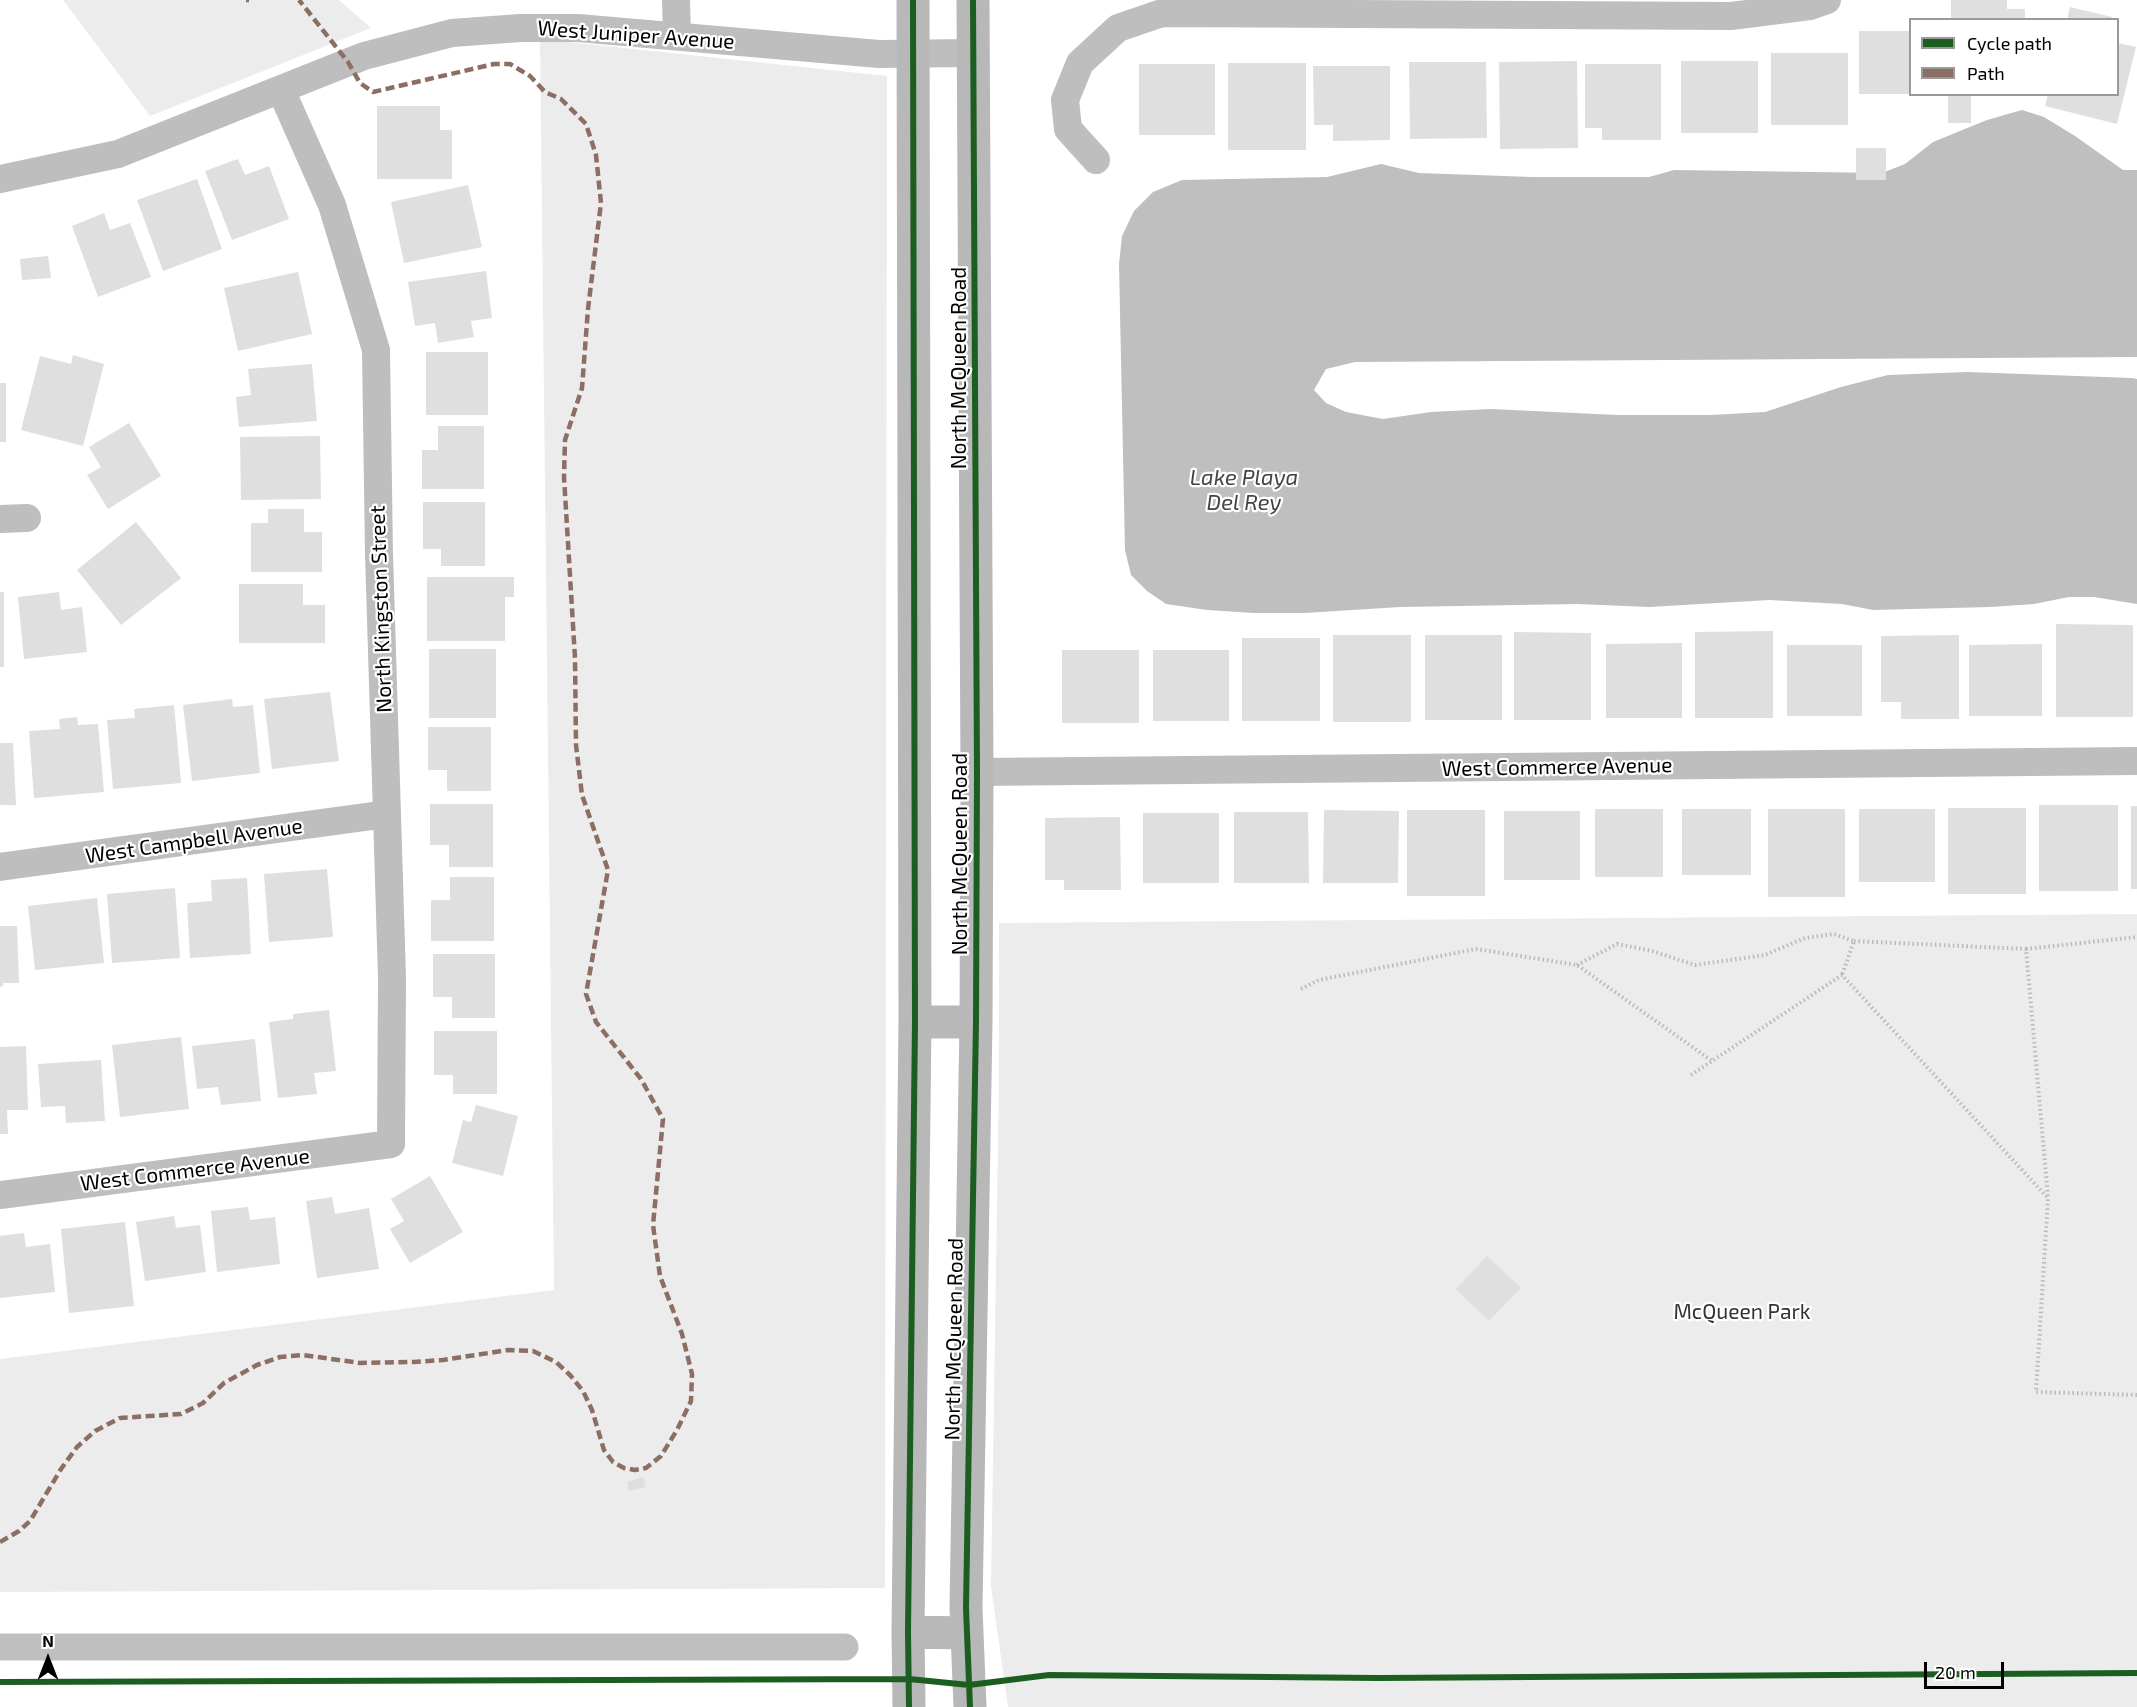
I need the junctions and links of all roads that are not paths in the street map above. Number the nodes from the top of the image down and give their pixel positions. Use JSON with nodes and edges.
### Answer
{"nodes":[{"id":1,"x":676,"y":0,"type":"edge"},
{"id":2,"x":913,"y":0,"type":"edge"},
{"id":3,"x":973,"y":0,"type":"edge"},
{"id":4,"x":1827,"y":0,"type":"edge"},
{"id":5,"x":676,"y":35,"type":"junction"},
{"id":6,"x":913,"y":52,"type":"junction"},
{"id":7,"x":973,"y":53,"type":"junction"},
{"id":8,"x":281,"y":90,"type":"junction"},
{"id":9,"x":1096,"y":160,"type":"dead end"},
{"id":10,"x":0,"y":179,"type":"edge"},
{"id":11,"x":2137,"y":761,"type":"edge"},
{"id":12,"x":977,"y":772,"type":"junction"},
{"id":13,"x":387,"y":814,"type":"junction"},
{"id":14,"x":0,"y":867,"type":"edge"},
{"id":15,"x":915,"y":1022,"type":"junction"},
{"id":16,"x":976,"y":1022,"type":"junction"},
{"id":17,"x":391,"y":1144,"type":"joint"},
{"id":18,"x":0,"y":1195,"type":"edge"},
{"id":19,"x":908,"y":1632,"type":"junction"},
{"id":20,"x":967,"y":1633,"type":"junction"},
{"id":21,"x":969,"y":1696,"type":"edge"},
{"id":22,"x":909,"y":1707,"type":"edge"}],
"edges":[{"from":1,"to":5,"type":"street"},
{"from":2,"to":6,"type":"main road","name":"North McQueen Road"},
{"from":3,"to":7,"type":"main road","name":"North McQueen Road"},
{"from":4,"to":9,"type":"street"},
{"from":5,"to":6,"type":"street","name":"West Juniper Avenue"},
{"from":5,"to":8,"type":"street","name":"West Juniper Avenue"},
{"from":6,"to":7,"type":"street","name":"West Juniper Avenue"},
{"from":6,"to":15,"type":"main road","name":"North McQueen Road"},
{"from":7,"to":12,"type":"main road","name":"North McQueen Road"},
{"from":8,"to":10,"type":"street","name":"West Juniper Avenue"},
{"from":8,"to":13,"type":"street","name":"North Kingston Street"},
{"from":11,"to":12,"type":"street","name":"West Commerce Avenue"},
{"from":12,"to":16,"type":"main road","name":"North McQueen Road"},
{"from":13,"to":14,"type":"street","name":"West Campbell Avenue"},
{"from":13,"to":17,"type":"street","name":"North Kingston Street"},
{"from":15,"to":16,"type":"main road"},
{"from":15,"to":19,"type":"main road","name":"North McQueen Road"},
{"from":16,"to":20,"type":"main road","name":"North McQueen Road"},
{"from":17,"to":18,"type":"street","name":"West Commerce Avenue"},
{"from":19,"to":20,"type":"main road"},
{"from":19,"to":22,"type":"main road","name":"North McQueen Road"},
{"from":20,"to":21,"type":"main road","name":"North McQueen Road"}]}
